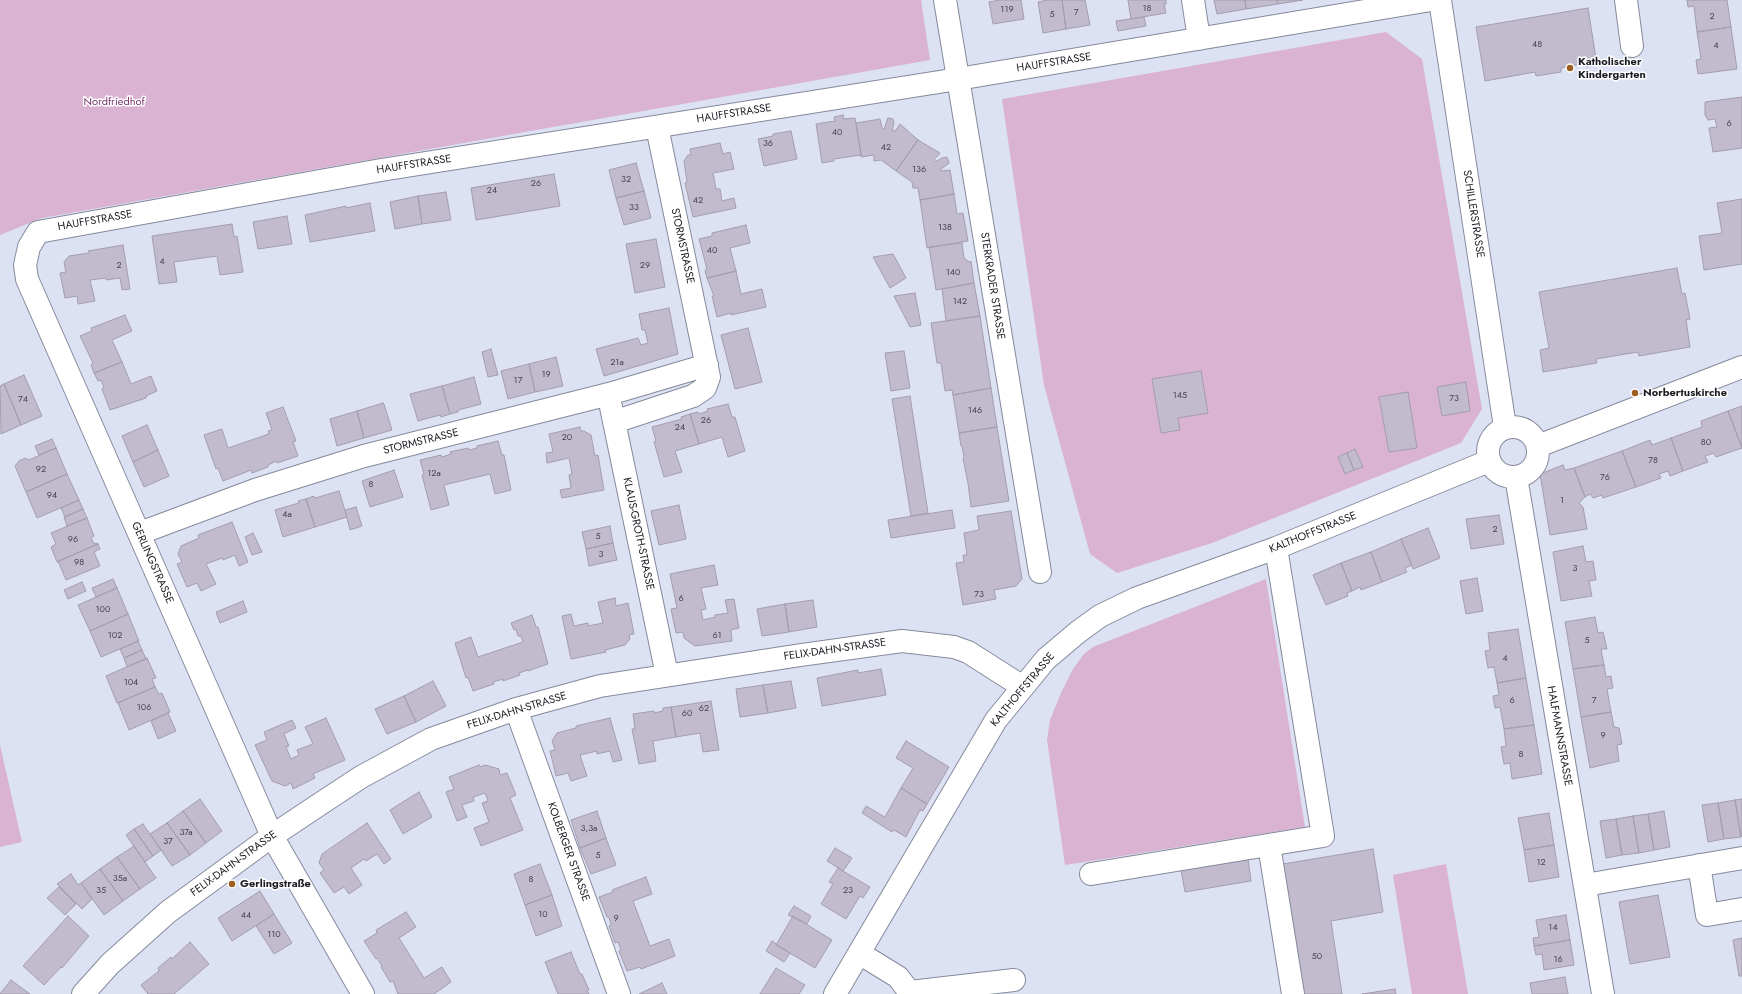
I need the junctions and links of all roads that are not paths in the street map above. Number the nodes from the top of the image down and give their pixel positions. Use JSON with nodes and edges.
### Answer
{"nodes":[{"id":1,"x":945,"y":0,"type":"edge"},
{"id":2,"x":1193,"y":0,"type":"edge"},
{"id":3,"x":1431,"y":0,"type":"edge"},
{"id":4,"x":1440,"y":0,"type":"edge"},
{"id":5,"x":1626,"y":0,"type":"edge"},
{"id":6,"x":1199,"y":39,"type":"junction"},
{"id":7,"x":1632,"y":46,"type":"dead end"},
{"id":8,"x":958,"y":79,"type":"junction"},
{"id":9,"x":657,"y":127,"type":"junction"},
{"id":10,"x":38,"y":232,"type":"joint"},
{"id":11,"x":707,"y":365,"type":"junction"},
{"id":12,"x":1742,"y":367,"type":"edge"},
{"id":13,"x":609,"y":394,"type":"junction"},
{"id":14,"x":614,"y":422,"type":"junction"},
{"id":15,"x":1505,"y":427,"type":"junction"},
{"id":16,"x":1538,"y":446,"type":"junction"},
{"id":17,"x":1489,"y":461,"type":"junction"},
{"id":18,"x":1516,"y":477,"type":"junction"},
{"id":19,"x":140,"y":533,"type":"junction"},
{"id":20,"x":1276,"y":548,"type":"junction"},
{"id":21,"x":1040,"y":572,"type":"dead end"},
{"id":22,"x":667,"y":675,"type":"junction"},
{"id":23,"x":1023,"y":687,"type":"junction"},
{"id":24,"x":516,"y":710,"type":"junction"},
{"id":25,"x":272,"y":836,"type":"junction"},
{"id":26,"x":1269,"y":845,"type":"junction"},
{"id":27,"x":1742,"y":858,"type":"edge"},
{"id":28,"x":1699,"y":865,"type":"junction"},
{"id":29,"x":1091,"y":874,"type":"dead end"},
{"id":30,"x":1585,"y":885,"type":"junction"},
{"id":31,"x":1742,"y":909,"type":"edge"},
{"id":32,"x":859,"y":953,"type":"junction"},
{"id":33,"x":1014,"y":980,"type":"dead end"},
{"id":34,"x":910,"y":993,"type":"edge"},
{"id":35,"x":84,"y":994,"type":"edge"},
{"id":36,"x":363,"y":994,"type":"edge"},
{"id":37,"x":619,"y":994,"type":"edge"},
{"id":38,"x":835,"y":994,"type":"edge"},
{"id":39,"x":1293,"y":994,"type":"edge"},
{"id":40,"x":1603,"y":994,"type":"edge"}],
"edges":[{"from":1,"to":8,"type":"street","name":"STERKRADER STRASSE"},
{"from":2,"to":6,"type":"street"},
{"from":3,"to":6,"type":"street","name":"HAUFFSTRASSE"},
{"from":4,"to":15,"type":"street","name":"SCHILLERSTRASSE"},
{"from":5,"to":7,"type":"street"},
{"from":6,"to":8,"type":"street","name":"HAUFFSTRASSE"},
{"from":8,"to":9,"type":"street","name":"HAUFFSTRASSE"},
{"from":8,"to":21,"type":"street","name":"STERKRADER STRASSE"},
{"from":9,"to":10,"type":"street","name":"HAUFFSTRASSE"},
{"from":9,"to":11,"type":"street","name":"STORMSTRASSE"},
{"from":10,"to":19,"type":"street","name":"GERLINGSTRASSE"},
{"from":11,"to":13,"type":"street","name":"STORMSTRASSE"},
{"from":11,"to":14,"type":"street","name":"STORMSTRASSE"},
{"from":12,"to":16,"type":"street"},
{"from":13,"to":14,"type":"street","name":"KLAUS-GROTH-STRASSE"},
{"from":13,"to":19,"type":"street","name":"STORMSTRASSE"},
{"from":14,"to":22,"type":"street","name":"KLAUS-GROTH-STRASSE"},
{"from":15,"to":16,"type":"street"},
{"from":15,"to":17,"type":"street"},
{"from":16,"to":18,"type":"street"},
{"from":17,"to":18,"type":"street"},
{"from":17,"to":20,"type":"street","name":"KALTHOFFSTRASSE"},
{"from":18,"to":30,"type":"street","name":"HALFMANNSTRASSE"},
{"from":19,"to":25,"type":"street","name":"GERLINGSTRASSE"},
{"from":20,"to":23,"type":"street","name":"KALTHOFFSTRASSE"},
{"from":20,"to":26,"type":"street"},
{"from":22,"to":23,"type":"street","name":"FELIX-DAHN-STRASSE"},
{"from":22,"to":24,"type":"street","name":"FELIX-DAHN-STRASSE"},
{"from":23,"to":32,"type":"street","name":"KALTHOFFSTRASSE"},
{"from":24,"to":25,"type":"street","name":"FELIX-DAHN-STRASSE"},
{"from":24,"to":37,"type":"street","name":"KOLBERGER STRASSE"},
{"from":25,"to":35,"type":"street","name":"FELIX-DAHN-STRASSE"},
{"from":25,"to":36,"type":"street","name":"GERLINGSTRASSE"},
{"from":26,"to":29,"type":"street"},
{"from":26,"to":39,"type":"street"},
{"from":27,"to":28,"type":"street"},
{"from":28,"to":30,"type":"street"},
{"from":28,"to":31,"type":"street"},
{"from":30,"to":40,"type":"street","name":"HALFMANNSTRASSE"},
{"from":32,"to":34,"type":"street"},
{"from":32,"to":38,"type":"street","name":"KALTHOFFSTRASSE"},
{"from":33,"to":34,"type":"street"}]}
